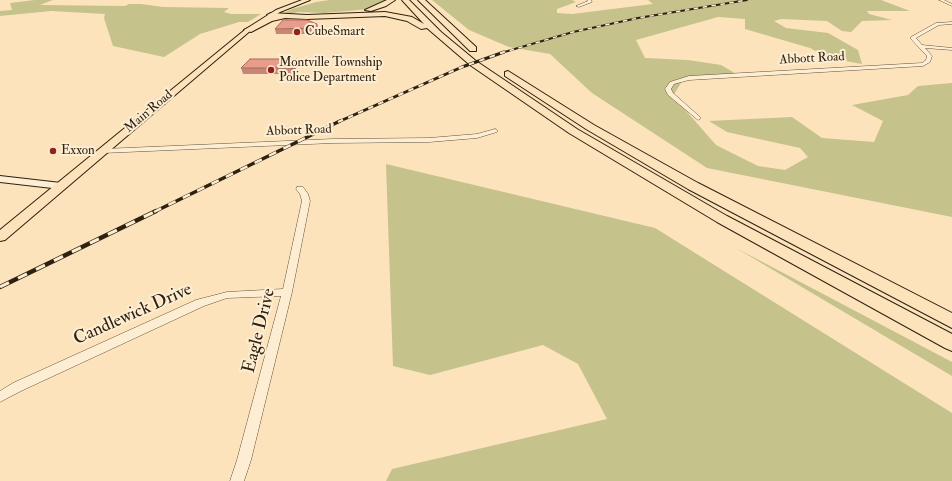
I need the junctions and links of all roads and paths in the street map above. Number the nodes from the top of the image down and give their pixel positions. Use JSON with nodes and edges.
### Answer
{"nodes":[{"id":1,"x":306,"y":0,"type":"edge"},
{"id":2,"x":392,"y":0,"type":"edge"},
{"id":3,"x":405,"y":0,"type":"edge"},
{"id":4,"x":421,"y":0,"type":"edge"},
{"id":5,"x":589,"y":0,"type":"edge"},
{"id":6,"x":941,"y":0,"type":"edge"},
{"id":7,"x":293,"y":4,"type":"junction"},
{"id":8,"x":952,"y":5,"type":"edge"},
{"id":9,"x":578,"y":6,"type":"dead end"},
{"id":10,"x":272,"y":14,"type":"junction"},
{"id":11,"x":309,"y":15,"type":"junction"},
{"id":12,"x":294,"y":16,"type":"junction"},
{"id":13,"x":952,"y":23,"type":"edge"},
{"id":14,"x":248,"y":30,"type":"junction"},
{"id":15,"x":920,"y":46,"type":"junction"},
{"id":16,"x":952,"y":49,"type":"edge"},
{"id":17,"x":460,"y":52,"type":"junction"},
{"id":18,"x":479,"y":54,"type":"dead end"},
{"id":19,"x":499,"y":68,"type":"dead end"},
{"id":20,"x":698,"y":118,"type":"dead end"},
{"id":21,"x":495,"y":132,"type":"dead end"},
{"id":22,"x":103,"y":151,"type":"junction"},
{"id":23,"x":0,"y":179,"type":"edge"},
{"id":24,"x":61,"y":186,"type":"junction"},
{"id":25,"x":300,"y":189,"type":"dead end"},
{"id":26,"x":0,"y":237,"type":"edge"},
{"id":27,"x":287,"y":292,"type":"junction"},
{"id":28,"x":952,"y":321,"type":"edge"},
{"id":29,"x":952,"y":343,"type":"edge"},
{"id":30,"x":0,"y":397,"type":"edge"},
{"id":31,"x":236,"y":481,"type":"edge"}],
"edges":[{"from":1,"to":7,"type":"main road","name":"Main Road"},
{"from":2,"to":11,"type":"highway"},
{"from":3,"to":17,"type":"highway"},
{"from":4,"to":18,"type":"highway"},
{"from":5,"to":9,"type":"street"},
{"from":6,"to":8,"type":"street"},
{"from":7,"to":10,"type":"main road","name":"Main Road"},
{"from":7,"to":11,"type":"highway"},
{"from":10,"to":11,"type":"highway"},
{"from":10,"to":12,"type":"highway"},
{"from":10,"to":14,"type":"main road","name":"Main Road"},
{"from":12,"to":14,"type":"highway"},
{"from":12,"to":17,"type":"highway"},
{"from":13,"to":15,"type":"street"},
{"from":14,"to":22,"type":"main road","name":"Main Road"},
{"from":15,"to":16,"type":"street"},
{"from":15,"to":20,"type":"street","name":"Abbott Road"},
{"from":17,"to":29,"type":"highway"},
{"from":19,"to":28,"type":"highway"},
{"from":21,"to":22,"type":"street","name":"Abbott Road"},
{"from":22,"to":24,"type":"main road","name":"Main Road"},
{"from":23,"to":24,"type":"main road"},
{"from":24,"to":26,"type":"main road","name":"Main Road"},
{"from":25,"to":27,"type":"street","name":"Eagle Drive"},
{"from":27,"to":30,"type":"street","name":"Candlewick Drive"},
{"from":27,"to":31,"type":"street","name":"Eagle Drive"}]}
